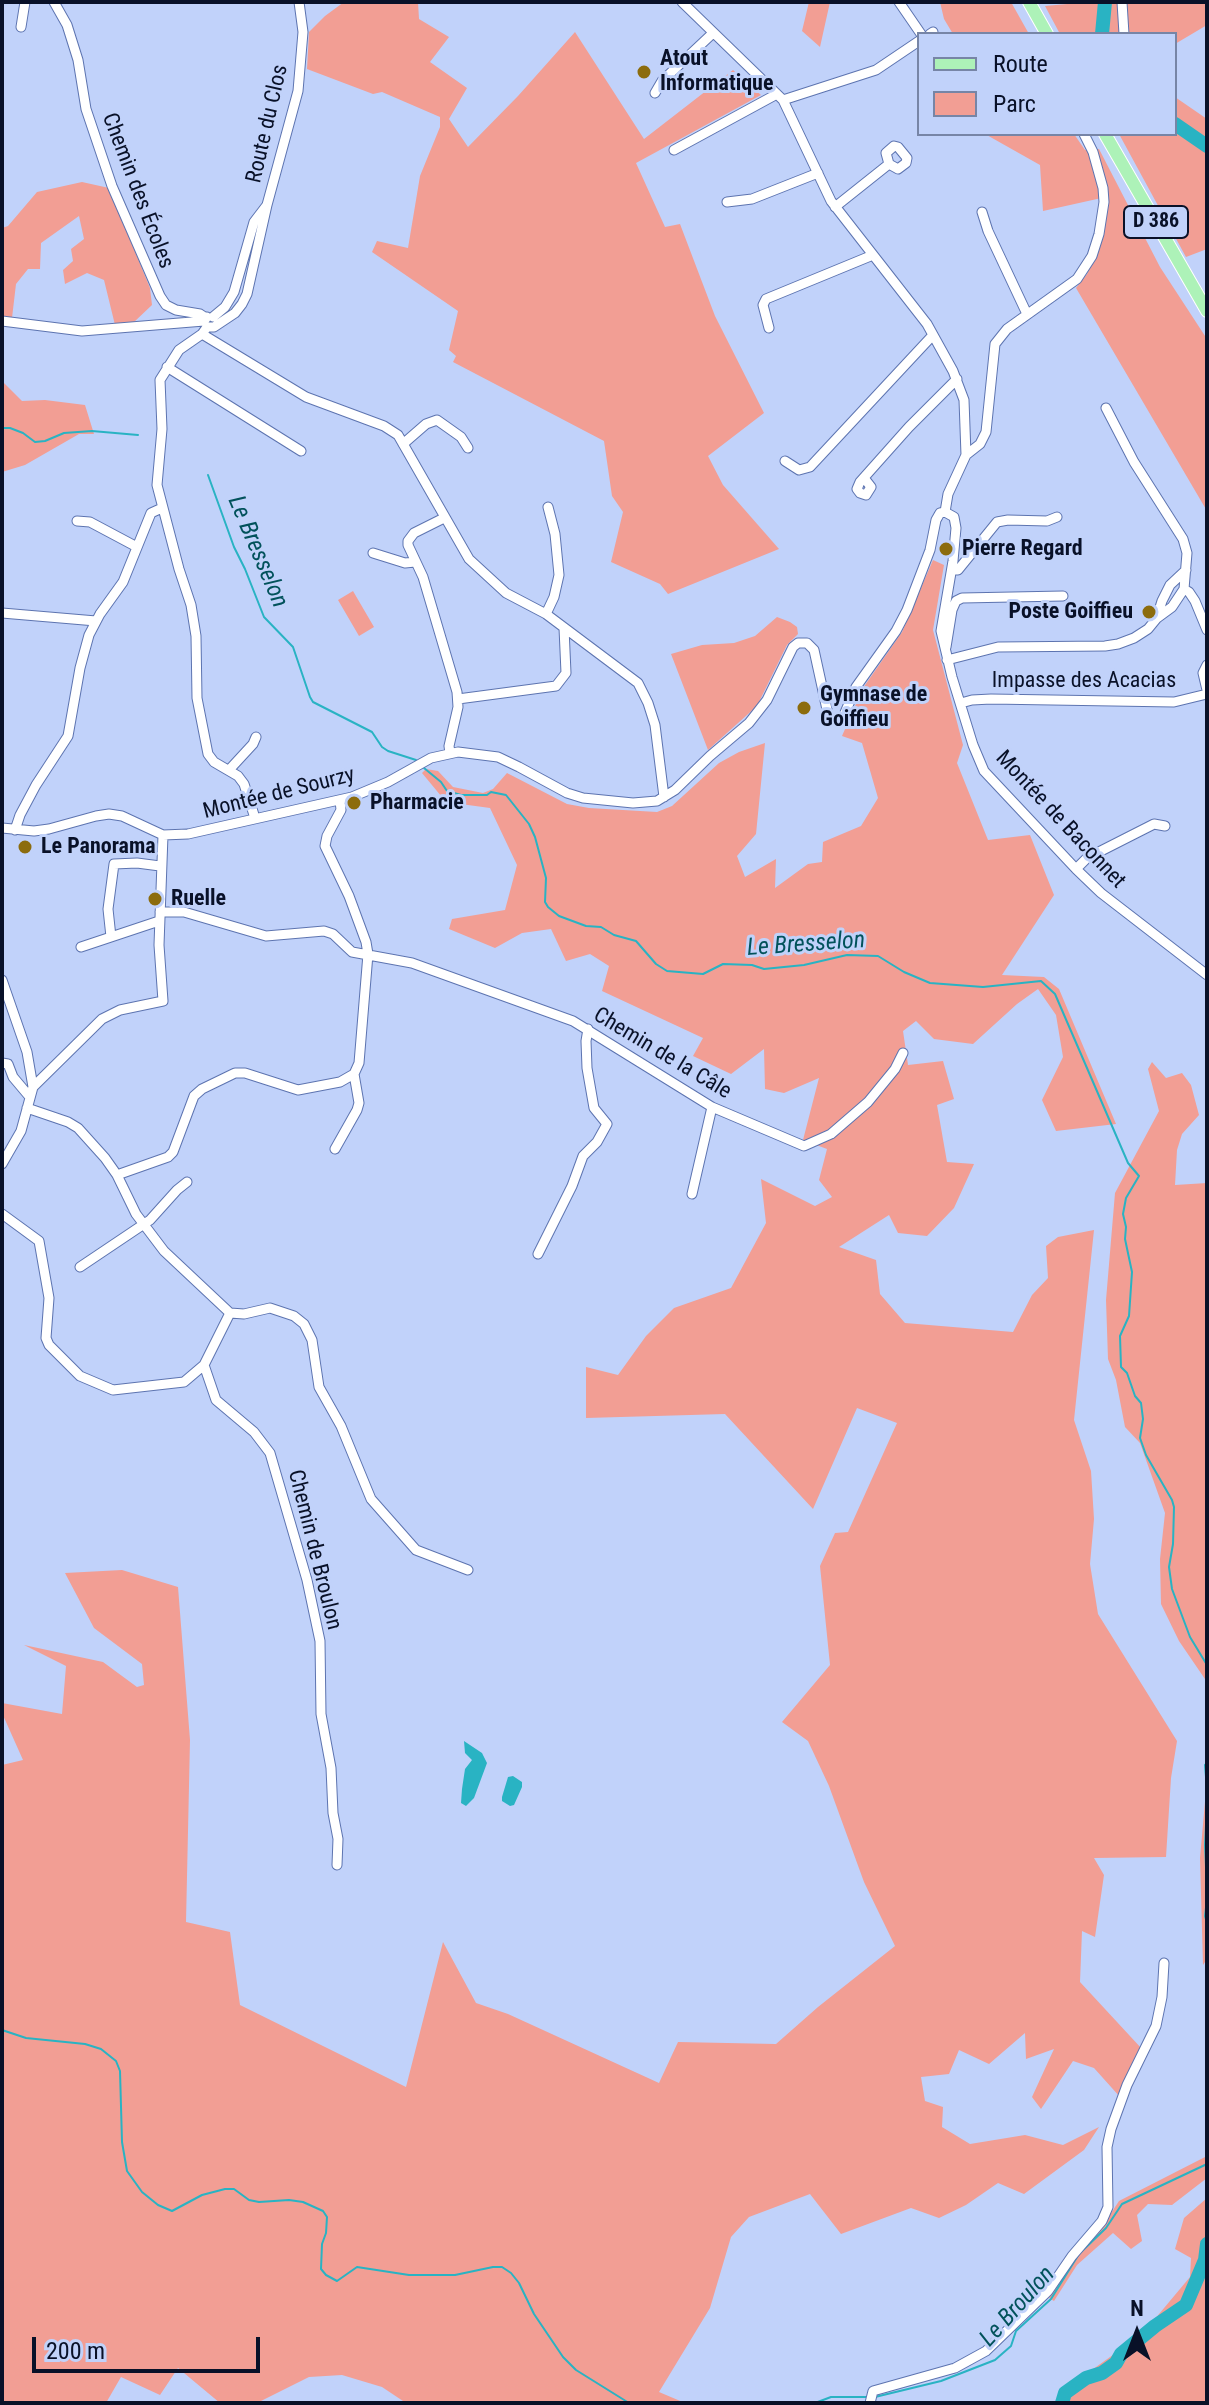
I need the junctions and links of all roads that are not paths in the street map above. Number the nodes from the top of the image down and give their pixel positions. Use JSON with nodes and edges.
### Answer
{"nodes":[{"id":1,"x":25,"y":2,"type":"edge"},
{"id":2,"x":54,"y":2,"type":"edge"},
{"id":3,"x":299,"y":2,"type":"edge"},
{"id":4,"x":682,"y":2,"type":"edge"},
{"id":5,"x":899,"y":2,"type":"edge"},
{"id":6,"x":1029,"y":2,"type":"edge"},
{"id":7,"x":1122,"y":2,"type":"edge"},
{"id":8,"x":21,"y":27,"type":"dead end"},
{"id":9,"x":920,"y":32,"type":"edge"},
{"id":10,"x":1046,"y":32,"type":"edge"},
{"id":11,"x":1124,"y":32,"type":"edge"},
{"id":12,"x":713,"y":33,"type":"junction"},
{"id":13,"x":917,"y":42,"type":"edge"},
{"id":14,"x":655,"y":93,"type":"dead end"},
{"id":15,"x":780,"y":97,"type":"junction"},
{"id":16,"x":1085,"y":136,"type":"edge"},
{"id":17,"x":1106,"y":136,"type":"edge"},
{"id":18,"x":674,"y":150,"type":"dead end"},
{"id":19,"x":889,"y":164,"type":"dead end"},
{"id":20,"x":818,"y":173,"type":"junction"},
{"id":21,"x":727,"y":202,"type":"dead end"},
{"id":22,"x":835,"y":207,"type":"junction"},
{"id":23,"x":982,"y":212,"type":"dead end"},
{"id":24,"x":873,"y":255,"type":"junction"},
{"id":25,"x":1207,"y":311,"type":"edge"},
{"id":26,"x":1027,"y":314,"type":"junction"},
{"id":27,"x":2,"y":321,"type":"edge"},
{"id":28,"x":208,"y":323,"type":"junction"},
{"id":29,"x":769,"y":328,"type":"dead end"},
{"id":30,"x":933,"y":335,"type":"junction"},
{"id":31,"x":167,"y":367,"type":"junction"},
{"id":32,"x":957,"y":379,"type":"junction"},
{"id":33,"x":1106,"y":408,"type":"dead end"},
{"id":34,"x":403,"y":444,"type":"junction"},
{"id":35,"x":468,"y":448,"type":"dead end"},
{"id":36,"x":301,"y":451,"type":"dead end"},
{"id":37,"x":966,"y":455,"type":"junction"},
{"id":38,"x":785,"y":461,"type":"dead end"},
{"id":39,"x":864,"y":478,"type":"dead end"},
{"id":40,"x":548,"y":507,"type":"dead end"},
{"id":41,"x":162,"y":508,"type":"junction"},
{"id":42,"x":945,"y":512,"type":"junction"},
{"id":43,"x":1057,"y":517,"type":"dead end"},
{"id":44,"x":444,"y":518,"type":"junction"},
{"id":45,"x":77,"y":521,"type":"dead end"},
{"id":46,"x":137,"y":547,"type":"junction"},
{"id":47,"x":373,"y":553,"type":"dead end"},
{"id":48,"x":415,"y":562,"type":"junction"},
{"id":49,"x":952,"y":570,"type":"junction"},
{"id":50,"x":1186,"y":570,"type":"junction"},
{"id":51,"x":1184,"y":589,"type":"junction"},
{"id":52,"x":1063,"y":596,"type":"dead end"},
{"id":53,"x":2,"y":613,"type":"edge"},
{"id":54,"x":546,"y":614,"type":"junction"},
{"id":55,"x":1157,"y":618,"type":"junction"},
{"id":56,"x":96,"y":621,"type":"junction"},
{"id":57,"x":564,"y":628,"type":"junction"},
{"id":58,"x":1207,"y":630,"type":"edge"},
{"id":59,"x":946,"y":655,"type":"junction"},
{"id":60,"x":1207,"y":665,"type":"edge"},
{"id":61,"x":1207,"y":692,"type":"edge"},
{"id":62,"x":458,"y":699,"type":"junction"},
{"id":63,"x":961,"y":703,"type":"junction"},
{"id":64,"x":256,"y":737,"type":"dead end"},
{"id":65,"x":450,"y":753,"type":"junction"},
{"id":66,"x":229,"y":770,"type":"junction"},
{"id":67,"x":664,"y":797,"type":"junction"},
{"id":68,"x":340,"y":800,"type":"junction"},
{"id":69,"x":255,"y":818,"type":"junction"},
{"id":70,"x":1165,"y":826,"type":"dead end"},
{"id":71,"x":2,"y":828,"type":"edge"},
{"id":72,"x":15,"y":830,"type":"junction"},
{"id":73,"x":163,"y":835,"type":"junction"},
{"id":74,"x":160,"y":866,"type":"junction"},
{"id":75,"x":1076,"y":869,"type":"junction"},
{"id":76,"x":159,"y":917,"type":"junction"},
{"id":77,"x":111,"y":937,"type":"junction"},
{"id":78,"x":81,"y":947,"type":"dead end"},
{"id":79,"x":368,"y":954,"type":"junction"},
{"id":80,"x":1207,"y":975,"type":"edge"},
{"id":81,"x":2,"y":980,"type":"edge"},
{"id":82,"x":588,"y":1029,"type":"junction"},
{"id":83,"x":903,"y":1053,"type":"dead end"},
{"id":84,"x":2,"y":1063,"type":"edge"},
{"id":85,"x":354,"y":1074,"type":"junction"},
{"id":86,"x":31,"y":1092,"type":"junction"},
{"id":87,"x":712,"y":1107,"type":"junction"},
{"id":88,"x":27,"y":1108,"type":"junction"},
{"id":89,"x":335,"y":1149,"type":"dead end"},
{"id":90,"x":2,"y":1164,"type":"edge"},
{"id":91,"x":117,"y":1175,"type":"junction"},
{"id":92,"x":187,"y":1182,"type":"dead end"},
{"id":93,"x":692,"y":1194,"type":"dead end"},
{"id":94,"x":2,"y":1214,"type":"edge"},
{"id":95,"x":143,"y":1225,"type":"junction"},
{"id":96,"x":538,"y":1254,"type":"dead end"},
{"id":97,"x":80,"y":1267,"type":"dead end"},
{"id":98,"x":230,"y":1313,"type":"junction"},
{"id":99,"x":204,"y":1365,"type":"junction"},
{"id":100,"x":468,"y":1570,"type":"dead end"},
{"id":101,"x":337,"y":1865,"type":"dead end"},
{"id":102,"x":1164,"y":1963,"type":"dead end"},
{"id":103,"x":870,"y":2399,"type":"edge"}],
"edges":[{"from":1,"to":8,"type":"street"},
{"from":2,"to":28,"type":"street","name":"Chemin des Écoles"},
{"from":3,"to":28,"type":"street","name":"Route du Clos"},
{"from":4,"to":12,"type":"street"},
{"from":5,"to":9,"type":"street"},
{"from":6,"to":10,"type":"main road"},
{"from":7,"to":11,"type":"street"},
{"from":12,"to":14,"type":"street"},
{"from":12,"to":15,"type":"street"},
{"from":13,"to":15,"type":"street"},
{"from":15,"to":18,"type":"street"},
{"from":15,"to":20,"type":"street"},
{"from":16,"to":26,"type":"street"},
{"from":17,"to":25,"type":"main road","number":"D 386"},
{"from":19,"to":22,"type":"street"},
{"from":20,"to":21,"type":"street"},
{"from":20,"to":22,"type":"street"},
{"from":22,"to":24,"type":"street"},
{"from":23,"to":26,"type":"street"},
{"from":24,"to":29,"type":"street"},
{"from":24,"to":30,"type":"street"},
{"from":26,"to":37,"type":"street"},
{"from":27,"to":28,"type":"street"},
{"from":28,"to":31,"type":"street","name":"Route du Clos"},
{"from":28,"to":34,"type":"street","name":"Chemin des Écoles"},
{"from":30,"to":32,"type":"street"},
{"from":30,"to":38,"type":"street"},
{"from":31,"to":36,"type":"street"},
{"from":31,"to":41,"type":"street"},
{"from":32,"to":37,"type":"street"},
{"from":32,"to":39,"type":"street"},
{"from":33,"to":50,"type":"street"},
{"from":34,"to":35,"type":"street"},
{"from":34,"to":44,"type":"street"},
{"from":37,"to":42,"type":"street"},
{"from":40,"to":54,"type":"street"},
{"from":41,"to":46,"type":"street"},
{"from":41,"to":66,"type":"street"},
{"from":42,"to":49,"type":"street","name":"Montée de Baconnet"},
{"from":42,"to":67,"type":"street"},
{"from":43,"to":49,"type":"street"},
{"from":44,"to":48,"type":"street"},
{"from":44,"to":54,"type":"street"},
{"from":45,"to":46,"type":"street"},
{"from":46,"to":56,"type":"street"},
{"from":47,"to":48,"type":"street"},
{"from":48,"to":62,"type":"street"},
{"from":49,"to":59,"type":"street","name":"Montée de Baconnet"},
{"from":50,"to":51,"type":"street"},
{"from":50,"to":55,"type":"street"},
{"from":51,"to":55,"type":"street"},
{"from":51,"to":58,"type":"street"},
{"from":52,"to":59,"type":"street"},
{"from":53,"to":56,"type":"street"},
{"from":54,"to":57,"type":"street"},
{"from":55,"to":59,"type":"street"},
{"from":56,"to":72,"type":"street"},
{"from":57,"to":62,"type":"street"},
{"from":57,"to":67,"type":"street"},
{"from":59,"to":63,"type":"street","name":"Montée de Baconnet"},
{"from":60,"to":61,"type":"street"},
{"from":61,"to":63,"type":"street","name":"Impasse des Acacias"},
{"from":62,"to":65,"type":"street"},
{"from":63,"to":75,"type":"street","name":"Montée de Baconnet"},
{"from":64,"to":66,"type":"street"},
{"from":65,"to":67,"type":"street","name":"Montée de Sourzy"},
{"from":65,"to":68,"type":"street","name":"Montée de Sourzy"},
{"from":66,"to":69,"type":"street"},
{"from":68,"to":69,"type":"street","name":"Montée de Sourzy"},
{"from":68,"to":79,"type":"street"},
{"from":69,"to":73,"type":"street","name":"Montée de Sourzy"},
{"from":70,"to":75,"type":"street"},
{"from":71,"to":72,"type":"street"},
{"from":72,"to":73,"type":"street"},
{"from":73,"to":74,"type":"street"},
{"from":74,"to":76,"type":"street"},
{"from":74,"to":77,"type":"street"},
{"from":75,"to":80,"type":"street","name":"Montée de Baconnet"},
{"from":76,"to":77,"type":"street"},
{"from":76,"to":79,"type":"street","name":"Chemin de la Câle"},
{"from":76,"to":86,"type":"street"},
{"from":77,"to":78,"type":"street"},
{"from":79,"to":82,"type":"street","name":"Chemin de la Câle"},
{"from":79,"to":85,"type":"street"},
{"from":81,"to":86,"type":"street"},
{"from":82,"to":87,"type":"street","name":"Chemin de la Câle"},
{"from":82,"to":96,"type":"street"},
{"from":83,"to":87,"type":"street","name":"Chemin de la Câle"},
{"from":84,"to":86,"type":"street"},
{"from":85,"to":89,"type":"street"},
{"from":85,"to":91,"type":"street"},
{"from":86,"to":88,"type":"street"},
{"from":87,"to":93,"type":"street"},
{"from":88,"to":90,"type":"street"},
{"from":88,"to":91,"type":"street"},
{"from":91,"to":95,"type":"street"},
{"from":92,"to":95,"type":"street"},
{"from":94,"to":99,"type":"street"},
{"from":95,"to":97,"type":"street"},
{"from":95,"to":98,"type":"street"},
{"from":98,"to":99,"type":"street"},
{"from":98,"to":100,"type":"street"},
{"from":99,"to":101,"type":"street","name":"Chemin de Broulon"},
{"from":102,"to":103,"type":"street"}]}
